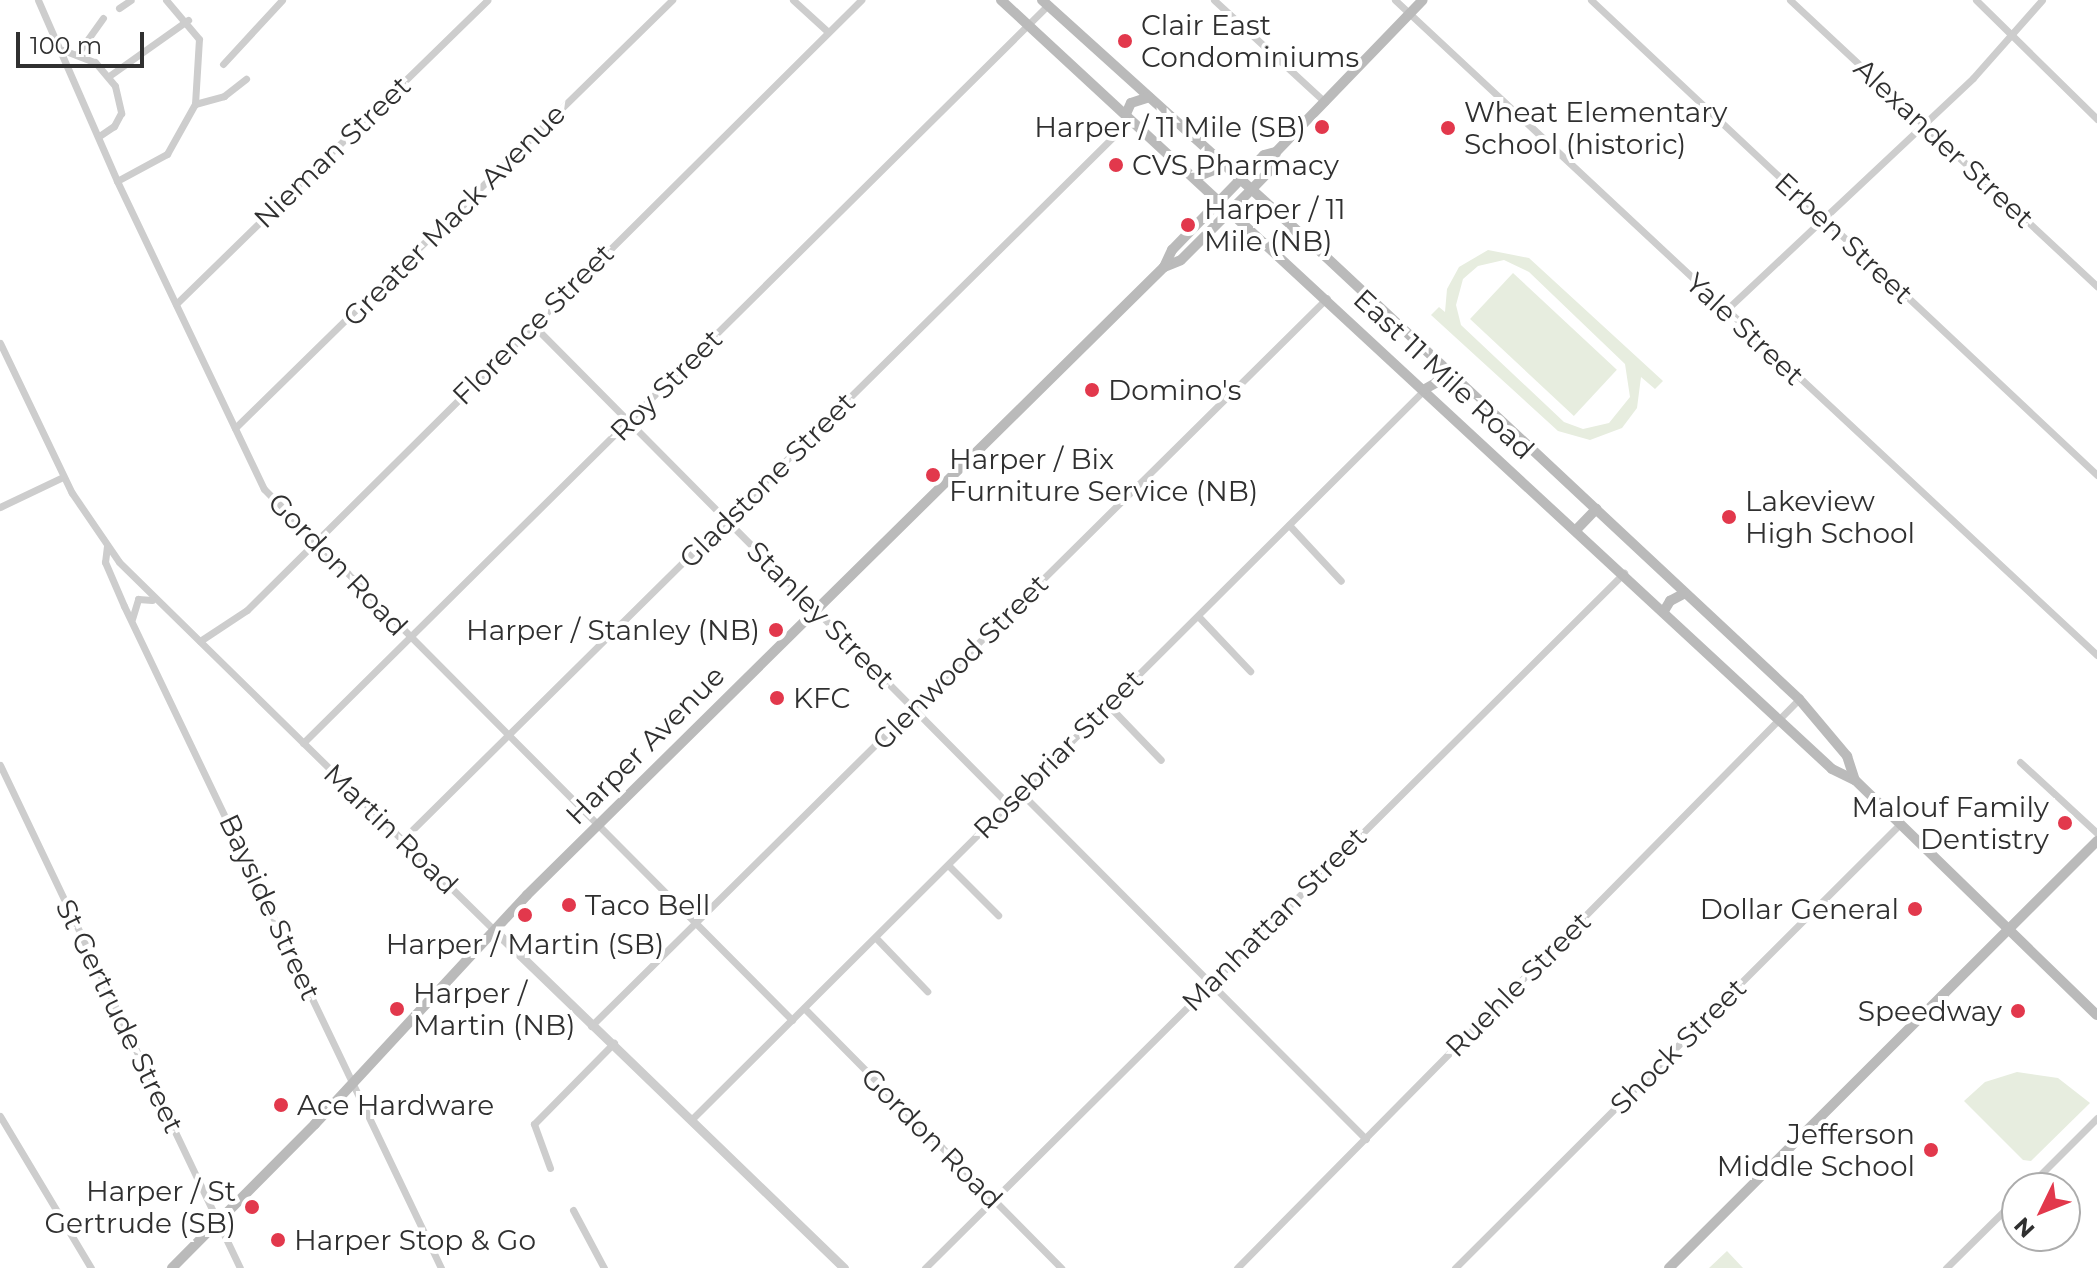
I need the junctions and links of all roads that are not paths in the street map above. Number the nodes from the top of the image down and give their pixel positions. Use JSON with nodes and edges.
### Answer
{"nodes":[{"id":1,"x":38,"y":0,"type":"edge"},
{"id":2,"x":131,"y":0,"type":"edge"},
{"id":3,"x":166,"y":0,"type":"edge"},
{"id":4,"x":282,"y":0,"type":"edge"},
{"id":5,"x":487,"y":0,"type":"edge"},
{"id":6,"x":672,"y":0,"type":"edge"},
{"id":7,"x":793,"y":0,"type":"edge"},
{"id":8,"x":861,"y":0,"type":"edge"},
{"id":9,"x":1001,"y":0,"type":"edge"},
{"id":10,"x":1214,"y":0,"type":"edge"},
{"id":11,"x":1395,"y":0,"type":"edge"},
{"id":12,"x":1423,"y":0,"type":"edge"},
{"id":13,"x":1591,"y":0,"type":"edge"},
{"id":14,"x":1790,"y":0,"type":"edge"},
{"id":15,"x":1976,"y":0,"type":"edge"},
{"id":16,"x":2042,"y":0,"type":"edge"},
{"id":17,"x":1045,"y":3,"type":"edge"},
{"id":18,"x":119,"y":8,"type":"dead end"},
{"id":19,"x":1410,"y":13,"type":"junction"},
{"id":20,"x":103,"y":18,"type":"dead end"},
{"id":21,"x":188,"y":20,"type":"junction"},
{"id":22,"x":1029,"y":25,"type":"junction"},
{"id":23,"x":828,"y":32,"type":"junction"},
{"id":24,"x":2009,"y":36,"type":"junction"},
{"id":25,"x":63,"y":50,"type":"junction"},
{"id":26,"x":78,"y":53,"type":"junction"},
{"id":27,"x":223,"y":64,"type":"dead end"},
{"id":28,"x":109,"y":76,"type":"junction"},
{"id":29,"x":246,"y":79,"type":"dead end"},
{"id":30,"x":1149,"y":97,"type":"junction"},
{"id":31,"x":1325,"y":102,"type":"junction"},
{"id":32,"x":195,"y":104,"type":"junction"},
{"id":33,"x":1128,"y":116,"type":"junction"},
{"id":34,"x":2097,"y":119,"type":"edge"},
{"id":35,"x":1924,"y":124,"type":"junction"},
{"id":36,"x":99,"y":136,"type":"junction"},
{"id":37,"x":1276,"y":152,"type":"junction"},
{"id":38,"x":1218,"y":160,"type":"junction"},
{"id":39,"x":1196,"y":177,"type":"junction"},
{"id":40,"x":1241,"y":179,"type":"junction"},
{"id":41,"x":117,"y":181,"type":"junction"},
{"id":42,"x":1252,"y":189,"type":"junction"},
{"id":43,"x":1221,"y":200,"type":"junction"},
{"id":44,"x":1232,"y":210,"type":"junction"},
{"id":45,"x":1823,"y":218,"type":"junction"},
{"id":46,"x":1300,"y":234,"type":"junction"},
{"id":47,"x":1276,"y":250,"type":"junction"},
{"id":48,"x":1164,"y":267,"type":"junction"},
{"id":49,"x":2097,"y":286,"type":"edge"},
{"id":50,"x":1327,"y":298,"type":"junction"},
{"id":51,"x":176,"y":304,"type":"junction"},
{"id":52,"x":1725,"y":311,"type":"junction"},
{"id":53,"x":533,"y":325,"type":"junction"},
{"id":54,"x":0,"y":343,"type":"edge"},
{"id":55,"x":1443,"y":369,"type":"junction"},
{"id":56,"x":1425,"y":389,"type":"junction"},
{"id":57,"x":630,"y":421,"type":"junction"},
{"id":58,"x":235,"y":428,"type":"junction"},
{"id":59,"x":2097,"y":475,"type":"edge"},
{"id":60,"x":63,"y":477,"type":"junction"},
{"id":61,"x":0,"y":507,"type":"edge"},
{"id":62,"x":1596,"y":509,"type":"junction"},
{"id":63,"x":726,"y":520,"type":"junction"},
{"id":64,"x":1289,"y":525,"type":"junction"},
{"id":65,"x":1577,"y":529,"type":"junction"},
{"id":66,"x":314,"y":540,"type":"junction"},
{"id":67,"x":107,"y":546,"type":"junction"},
{"id":68,"x":1624,"y":573,"type":"junction"},
{"id":69,"x":1341,"y":581,"type":"dead end"},
{"id":70,"x":1685,"y":593,"type":"junction"},
{"id":71,"x":816,"y":610,"type":"junction"},
{"id":72,"x":1664,"y":611,"type":"junction"},
{"id":73,"x":170,"y":612,"type":"junction"},
{"id":74,"x":1198,"y":616,"type":"junction"},
{"id":75,"x":132,"y":619,"type":"junction"},
{"id":76,"x":410,"y":638,"type":"junction"},
{"id":77,"x":200,"y":641,"type":"junction"},
{"id":78,"x":2097,"y":655,"type":"edge"},
{"id":79,"x":1250,"y":671,"type":"dead end"},
{"id":80,"x":1799,"y":699,"type":"junction"},
{"id":81,"x":1108,"y":705,"type":"junction"},
{"id":82,"x":913,"y":708,"type":"junction"},
{"id":83,"x":1780,"y":719,"type":"junction"},
{"id":84,"x":508,"y":735,"type":"junction"},
{"id":85,"x":303,"y":743,"type":"junction"},
{"id":86,"x":1161,"y":760,"type":"dead end"},
{"id":87,"x":2020,"y":762,"type":"dead end"},
{"id":88,"x":0,"y":765,"type":"edge"},
{"id":89,"x":1855,"y":780,"type":"junction"},
{"id":90,"x":1020,"y":792,"type":"junction"},
{"id":91,"x":1008,"y":804,"type":"junction"},
{"id":92,"x":1900,"y":824,"type":"junction"},
{"id":93,"x":597,"y":826,"type":"junction"},
{"id":94,"x":2097,"y":833,"type":"edge"},
{"id":95,"x":402,"y":840,"type":"junction"},
{"id":96,"x":2097,"y":841,"type":"edge"},
{"id":97,"x":948,"y":865,"type":"junction"},
{"id":98,"x":998,"y":915,"type":"dead end"},
{"id":99,"x":693,"y":924,"type":"junction"},
{"id":100,"x":2011,"y":927,"type":"junction"},
{"id":101,"x":493,"y":929,"type":"junction"},
{"id":102,"x":876,"y":938,"type":"junction"},
{"id":103,"x":1209,"y":983,"type":"junction"},
{"id":104,"x":927,"y":991,"type":"dead end"},
{"id":105,"x":804,"y":1008,"type":"junction"},
{"id":106,"x":2097,"y":1015,"type":"edge"},
{"id":107,"x":792,"y":1020,"type":"junction"},
{"id":108,"x":591,"y":1026,"type":"junction"},
{"id":109,"x":614,"y":1043,"type":"junction"},
{"id":110,"x":353,"y":1083,"type":"junction"},
{"id":111,"x":0,"y":1116,"type":"edge"},
{"id":112,"x":2097,"y":1118,"type":"edge"},
{"id":113,"x":692,"y":1119,"type":"junction"},
{"id":114,"x":1366,"y":1139,"type":"junction"},
{"id":115,"x":550,"y":1168,"type":"dead end"},
{"id":116,"x":2043,"y":1172,"type":"edge"},
{"id":117,"x":993,"y":1199,"type":"junction"},
{"id":118,"x":573,"y":1210,"type":"dead end"},
{"id":119,"x":2001,"y":1214,"type":"edge"},
{"id":120,"x":219,"y":1223,"type":"junction"},
{"id":121,"x":91,"y":1268,"type":"edge"},
{"id":122,"x":172,"y":1268,"type":"edge"},
{"id":123,"x":240,"y":1268,"type":"edge"},
{"id":124,"x":441,"y":1268,"type":"edge"},
{"id":125,"x":604,"y":1268,"type":"edge"},
{"id":126,"x":844,"y":1268,"type":"edge"},
{"id":127,"x":925,"y":1268,"type":"edge"},
{"id":128,"x":1061,"y":1268,"type":"edge"},
{"id":129,"x":1237,"y":1268,"type":"edge"},
{"id":130,"x":1455,"y":1268,"type":"edge"},
{"id":131,"x":1669,"y":1268,"type":"edge"},
{"id":132,"x":1946,"y":1268,"type":"edge"}],
"edges":[{"from":1,"to":25,"type":"street","name":"Gordon Road"},
{"from":2,"to":18,"type":"street"},
{"from":3,"to":21,"type":"street"},
{"from":4,"to":27,"type":"street"},
{"from":5,"to":51,"type":"street","name":"Nieman Street"},
{"from":6,"to":58,"type":"street","name":"Greater Mack Avenue"},
{"from":7,"to":23,"type":"street"},
{"from":8,"to":23,"type":"street","name":"Florence Street"},
{"from":9,"to":22,"type":"main road","name":"East 11 Mile Road"},
{"from":10,"to":31,"type":"street"},
{"from":11,"to":19,"type":"street","name":"Yale Street"},
{"from":12,"to":19,"type":"main road","name":"Harper Avenue"},
{"from":13,"to":45,"type":"street","name":"Erben Street"},
{"from":14,"to":35,"type":"street","name":"Alexander Street"},
{"from":15,"to":24,"type":"street"},
{"from":16,"to":24,"type":"street"},
{"from":17,"to":22,"type":"street"},
{"from":17,"to":30,"type":"main road","name":"East 11 Mile Road"},
{"from":19,"to":31,"type":"main road","name":"Harper Avenue"},
{"from":19,"to":52,"type":"street","name":"Yale Street"},
{"from":20,"to":26,"type":"street"},
{"from":21,"to":28,"type":"street"},
{"from":21,"to":32,"type":"street"},
{"from":22,"to":33,"type":"main road","name":"East 11 Mile Road"},
{"from":22,"to":57,"type":"street","name":"Roy Street"},
{"from":23,"to":53,"type":"street","name":"Florence Street"},
{"from":24,"to":34,"type":"street"},
{"from":24,"to":35,"type":"street"},
{"from":25,"to":26,"type":"street"},
{"from":25,"to":36,"type":"street","name":"Gordon Road"},
{"from":26,"to":28,"type":"street"},
{"from":28,"to":36,"type":"street"},
{"from":29,"to":32,"type":"street"},
{"from":30,"to":33,"type":"main road"},
{"from":30,"to":38,"type":"main road","name":"East 11 Mile Road"},
{"from":31,"to":37,"type":"main road","name":"Harper Avenue"},
{"from":32,"to":41,"type":"street"},
{"from":33,"to":39,"type":"main road","name":"East 11 Mile Road"},
{"from":33,"to":63,"type":"street","name":"Gladstone Street"},
{"from":35,"to":45,"type":"street"},
{"from":35,"to":49,"type":"street","name":"Alexander Street"},
{"from":36,"to":41,"type":"street","name":"Gordon Road"},
{"from":37,"to":40,"type":"main road","name":"Harper Avenue"},
{"from":37,"to":42,"type":"main road","name":"Harper Avenue"},
{"from":38,"to":39,"type":"main road"},
{"from":38,"to":40,"type":"main road","name":"East 11 Mile Road"},
{"from":39,"to":43,"type":"main road","name":"East 11 Mile Road"},
{"from":40,"to":42,"type":"main road","name":"East 11 Mile Road"},
{"from":40,"to":43,"type":"main road","name":"Harper Avenue"},
{"from":41,"to":51,"type":"street","name":"Gordon Road"},
{"from":42,"to":44,"type":"main road","name":"Harper Avenue"},
{"from":42,"to":46,"type":"main road","name":"East 11 Mile Road"},
{"from":43,"to":44,"type":"main road","name":"East 11 Mile Road"},
{"from":43,"to":48,"type":"main road","name":"Harper Avenue"},
{"from":44,"to":47,"type":"main road","name":"East 11 Mile Road"},
{"from":44,"to":48,"type":"main road","name":"Harper Avenue"},
{"from":45,"to":52,"type":"street"},
{"from":45,"to":59,"type":"street","name":"Erben Street"},
{"from":46,"to":47,"type":"main road"},
{"from":46,"to":55,"type":"main road","name":"East 11 Mile Road"},
{"from":47,"to":50,"type":"main road","name":"East 11 Mile Road"},
{"from":48,"to":71,"type":"main road","name":"Harper Avenue"},
{"from":50,"to":56,"type":"main road","name":"East 11 Mile Road"},
{"from":50,"to":82,"type":"street","name":"Glenwood Street"},
{"from":51,"to":58,"type":"street","name":"Gordon Road"},
{"from":52,"to":78,"type":"street","name":"Yale Street"},
{"from":53,"to":57,"type":"street","name":"Stanley Street"},
{"from":53,"to":66,"type":"street","name":"Florence Street"},
{"from":54,"to":60,"type":"street","name":"Martin Road"},
{"from":55,"to":56,"type":"main road"},
{"from":55,"to":62,"type":"main road","name":"East 11 Mile Road"},
{"from":56,"to":64,"type":"street","name":"Rosebriar Street"},
{"from":56,"to":65,"type":"main road","name":"East 11 Mile Road"},
{"from":57,"to":63,"type":"street","name":"Stanley Street"},
{"from":57,"to":76,"type":"street","name":"Roy Street"},
{"from":58,"to":66,"type":"street","name":"Gordon Road"},
{"from":60,"to":61,"type":"street"},
{"from":60,"to":67,"type":"street","name":"Martin Road"},
{"from":62,"to":65,"type":"main road"},
{"from":62,"to":70,"type":"main road","name":"East 11 Mile Road"},
{"from":63,"to":71,"type":"street","name":"Stanley Street"},
{"from":63,"to":84,"type":"street","name":"Gladstone Street"},
{"from":64,"to":69,"type":"street"},
{"from":64,"to":74,"type":"street","name":"Rosebriar Street"},
{"from":65,"to":68,"type":"main road","name":"East 11 Mile Road"},
{"from":66,"to":76,"type":"street","name":"Gordon Road"},
{"from":66,"to":77,"type":"street","name":"Florence Street"},
{"from":67,"to":73,"type":"street","name":"Martin Road"},
{"from":67,"to":75,"type":"street","name":"Bayside Street"},
{"from":68,"to":72,"type":"main road","name":"East 11 Mile Road"},
{"from":68,"to":103,"type":"street","name":"Manhattan Street"},
{"from":70,"to":72,"type":"main road"},
{"from":70,"to":80,"type":"main road","name":"East 11 Mile Road"},
{"from":71,"to":82,"type":"street","name":"Stanley Street"},
{"from":71,"to":93,"type":"main road","name":"Harper Avenue"},
{"from":72,"to":83,"type":"main road","name":"East 11 Mile Road"},
{"from":73,"to":75,"type":"street"},
{"from":73,"to":77,"type":"street","name":"Martin Road"},
{"from":74,"to":79,"type":"street"},
{"from":74,"to":81,"type":"street","name":"Rosebriar Street"},
{"from":75,"to":110,"type":"street","name":"Bayside Street"},
{"from":76,"to":84,"type":"street","name":"Gordon Road"},
{"from":76,"to":85,"type":"street","name":"Roy Street"},
{"from":77,"to":85,"type":"street","name":"Martin Road"},
{"from":80,"to":83,"type":"street","name":"Ruehle Street"},
{"from":80,"to":89,"type":"main road","name":"East 11 Mile Road"},
{"from":81,"to":86,"type":"street"},
{"from":81,"to":90,"type":"street","name":"Rosebriar Street"},
{"from":82,"to":91,"type":"street","name":"Stanley Street"},
{"from":82,"to":99,"type":"street","name":"Glenwood Street"},
{"from":83,"to":89,"type":"main road","name":"East 11 Mile Road"},
{"from":83,"to":114,"type":"street","name":"Ruehle Street"},
{"from":84,"to":93,"type":"street","name":"Gordon Road"},
{"from":84,"to":95,"type":"street","name":"Gladstone Street"},
{"from":85,"to":95,"type":"street","name":"Martin Road"},
{"from":87,"to":94,"type":"street"},
{"from":88,"to":120,"type":"street","name":"St Gertrude Street"},
{"from":89,"to":92,"type":"main road","name":"East 11 Mile Road"},
{"from":90,"to":91,"type":"street","name":"Rosebriar Street"},
{"from":90,"to":103,"type":"street"},
{"from":91,"to":97,"type":"street","name":"Rosebriar Street"},
{"from":92,"to":100,"type":"main road","name":"East 11 Mile Road"},
{"from":92,"to":130,"type":"street","name":"Shock Street"},
{"from":93,"to":99,"type":"street","name":"Gordon Road"},
{"from":93,"to":101,"type":"main road","name":"Harper Avenue"},
{"from":95,"to":101,"type":"street","name":"Martin Road"},
{"from":96,"to":100,"type":"main road"},
{"from":97,"to":98,"type":"street"},
{"from":97,"to":102,"type":"street","name":"Rosebriar Street"},
{"from":99,"to":107,"type":"street","name":"Gordon Road"},
{"from":99,"to":108,"type":"street","name":"Glenwood Street"},
{"from":100,"to":106,"type":"main road","name":"East 11 Mile Road"},
{"from":100,"to":131,"type":"main road"},
{"from":101,"to":108,"type":"street","name":"Martin Road"},
{"from":101,"to":110,"type":"main road","name":"Harper Avenue"},
{"from":102,"to":104,"type":"street"},
{"from":102,"to":105,"type":"street","name":"Rosebriar Street"},
{"from":103,"to":114,"type":"street"},
{"from":103,"to":117,"type":"street","name":"Manhattan Street"},
{"from":105,"to":107,"type":"street","name":"Rosebriar Street"},
{"from":105,"to":117,"type":"street","name":"Gordon Road"},
{"from":107,"to":113,"type":"street","name":"Rosebriar Street"},
{"from":108,"to":109,"type":"street","name":"Martin Road"},
{"from":109,"to":113,"type":"street","name":"Martin Road"},
{"from":109,"to":115,"type":"street"},
{"from":110,"to":120,"type":"main road","name":"Harper Avenue"},
{"from":110,"to":124,"type":"street","name":"Bayside Street"},
{"from":111,"to":121,"type":"street"},
{"from":112,"to":116,"type":"street"},
{"from":113,"to":126,"type":"street","name":"Martin Road"},
{"from":114,"to":129,"type":"street","name":"Ruehle Street"},
{"from":117,"to":127,"type":"street","name":"Manhattan Street"},
{"from":117,"to":128,"type":"street","name":"Gordon Road"},
{"from":118,"to":125,"type":"street"},
{"from":119,"to":132,"type":"street"},
{"from":120,"to":122,"type":"main road","name":"Harper Avenue"},
{"from":120,"to":123,"type":"street","name":"St Gertrude Street"}]}
